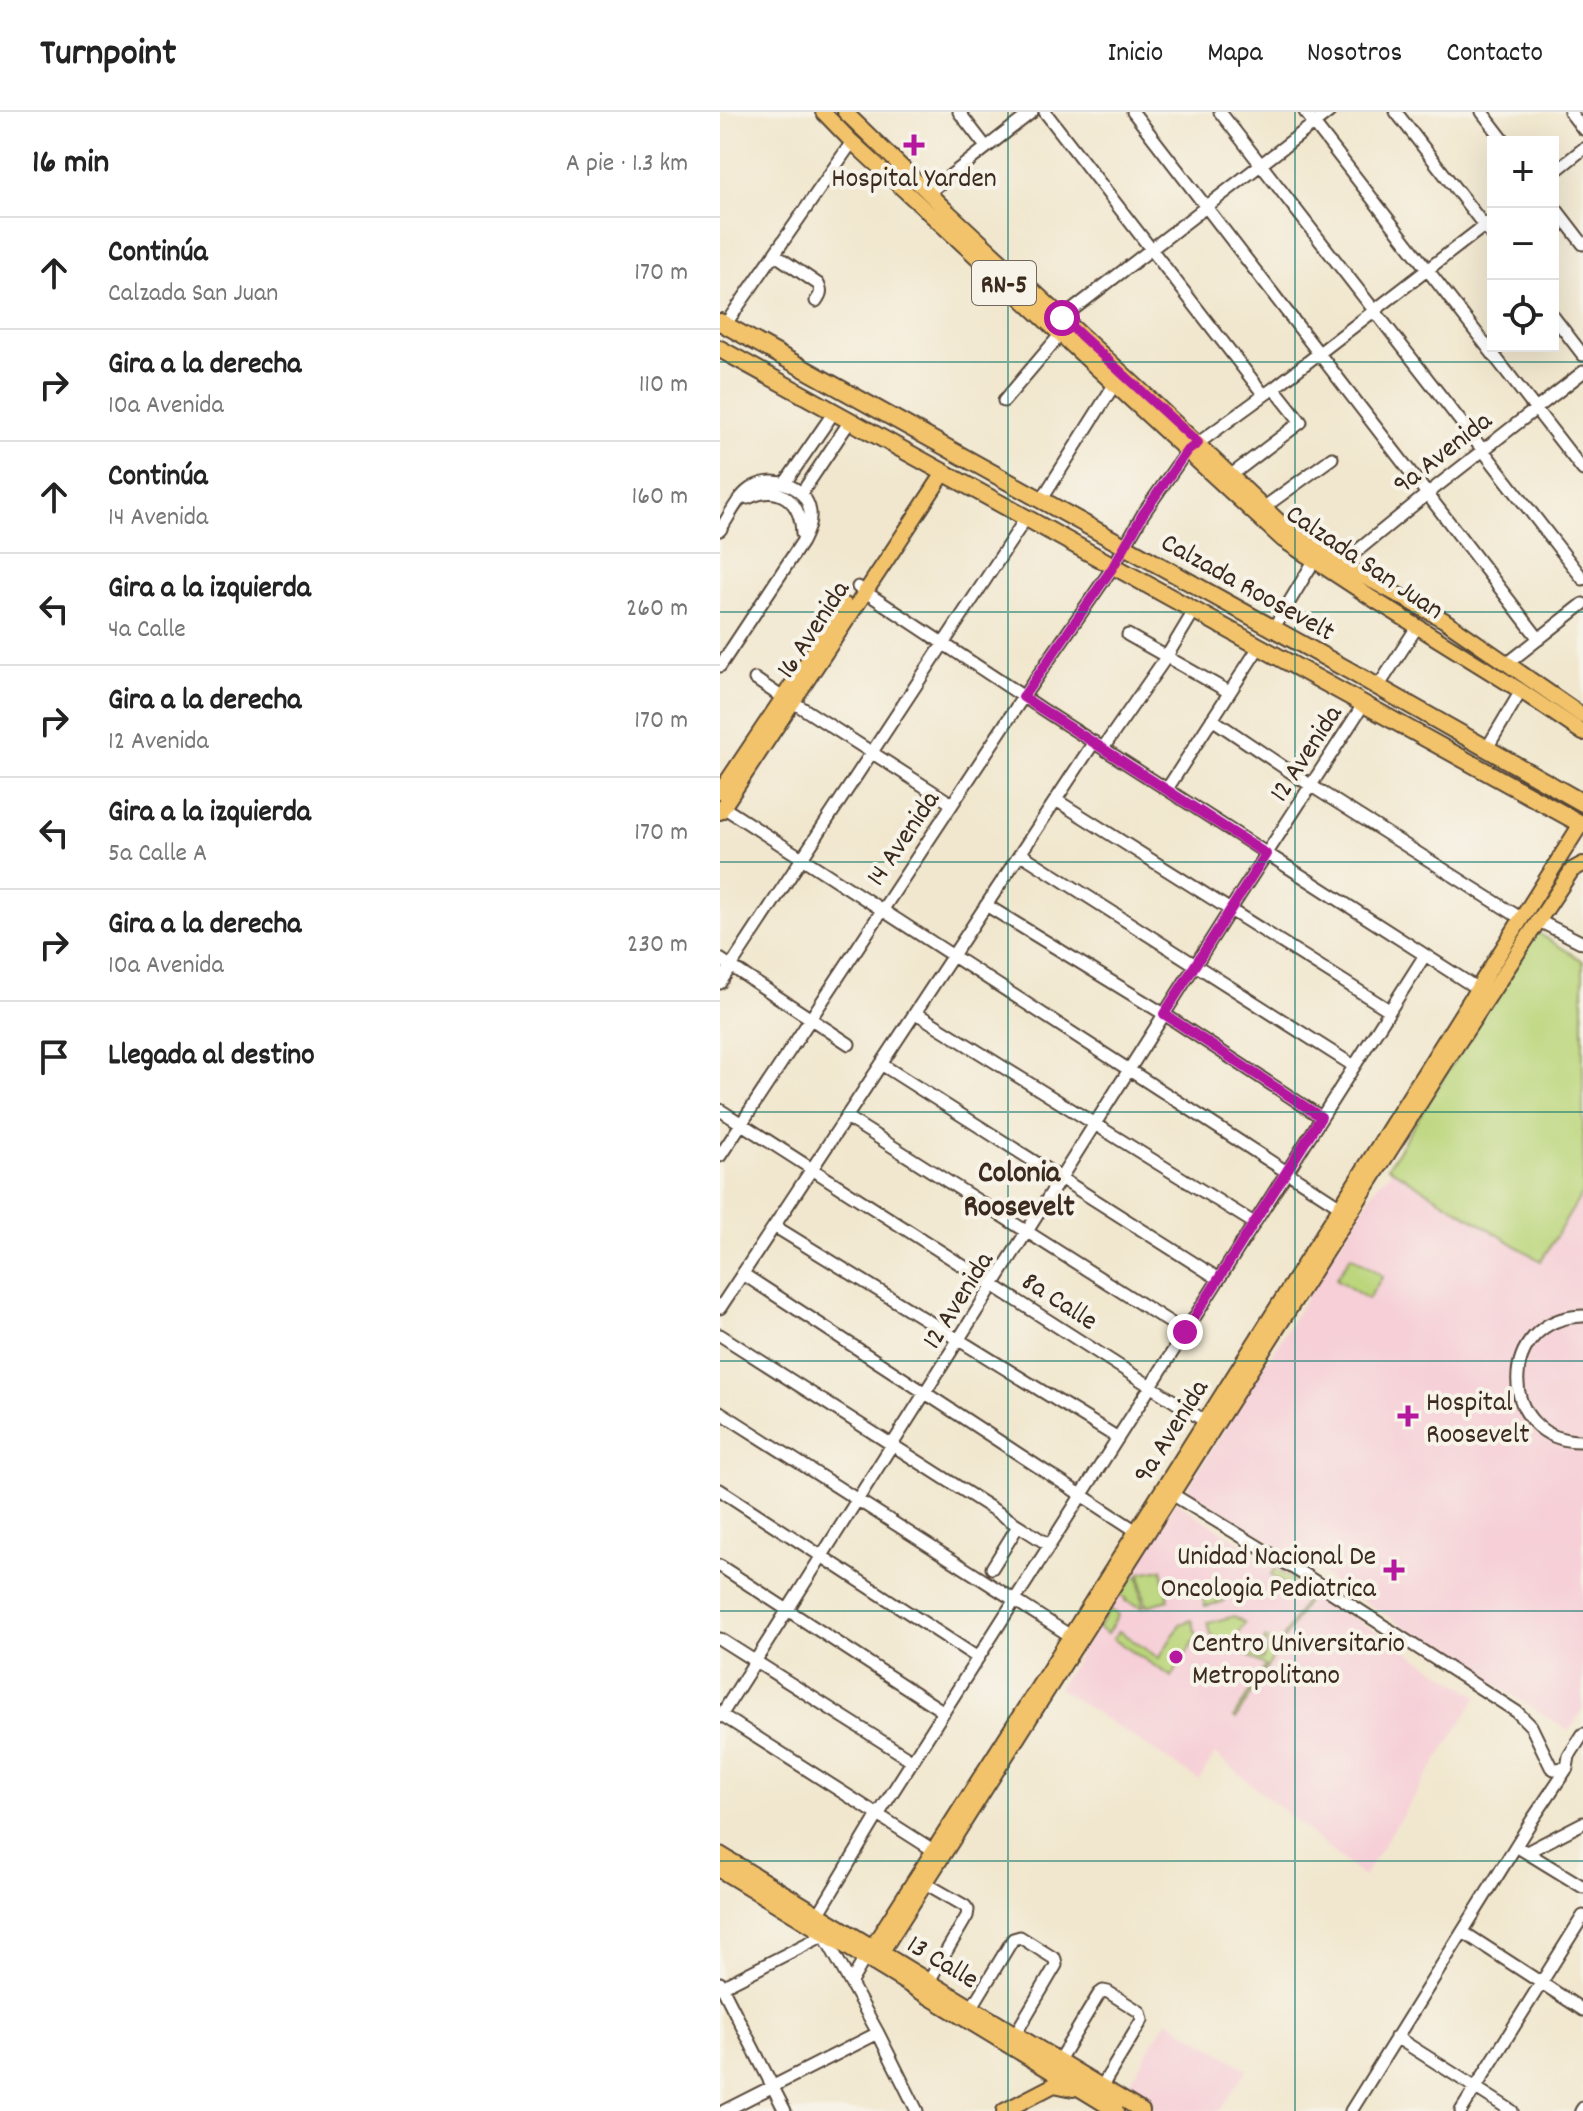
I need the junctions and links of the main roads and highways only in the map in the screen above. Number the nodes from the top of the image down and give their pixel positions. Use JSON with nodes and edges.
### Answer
{"nodes":[{"id":1,"x":823,"y":112,"type":"edge"},
{"id":2,"x":845,"y":112,"type":"edge"},
{"id":3,"x":722,"y":323,"type":"edge"},
{"id":4,"x":720,"y":349,"type":"edge"},
{"id":5,"x":1192,"y":448,"type":"junction"},
{"id":6,"x":940,"y":471,"type":"junction"},
{"id":7,"x":1339,"y":570,"type":"junction"},
{"id":8,"x":1583,"y":716,"type":"edge"},
{"id":9,"x":1583,"y":733,"type":"edge"},
{"id":10,"x":1581,"y":800,"type":"edge"},
{"id":11,"x":721,"y":804,"type":"edge"},
{"id":12,"x":1582,"y":824,"type":"edge"},
{"id":13,"x":1582,"y":864,"type":"edge"},
{"id":14,"x":1530,"y":920,"type":"junction"},
{"id":15,"x":1053,"y":1673,"type":"junction"},
{"id":16,"x":720,"y":1854,"type":"edge"},
{"id":17,"x":720,"y":1870,"type":"edge"},
{"id":18,"x":873,"y":1955,"type":"junction"},
{"id":19,"x":1083,"y":2092,"type":"junction"},
{"id":20,"x":1004,"y":2111,"type":"edge"},
{"id":21,"x":1116,"y":2111,"type":"edge"},
{"id":22,"x":1142,"y":2111,"type":"edge"}],
"edges":[{"from":1,"to":5,"type":"main road","name":"Calzada San Juan","number":"RN-5"},
{"from":2,"to":5,"type":"main road","name":"Calzada San Juan","number":"RN-5"},
{"from":3,"to":10,"type":"highway","name":"Calzada Roosevelt"},
{"from":4,"to":6,"type":"highway","name":"Calzada Roosevelt"},
{"from":5,"to":7,"type":"main road","name":"Calzada San Juan","number":"RN-5"},
{"from":5,"to":7,"type":"main road","name":"Calzada San Juan","number":"RN-5"},
{"from":6,"to":11,"type":"main road","name":"16 Avenida"},
{"from":6,"to":12,"type":"highway","name":"Calzada Roosevelt"},
{"from":7,"to":8,"type":"main road","name":"Calzada San Juan","number":"RN-5"},
{"from":7,"to":9,"type":"main road","name":"Calzada San Juan","number":"RN-5"},
{"from":12,"to":14,"type":"main road","name":"9a Avenida"},
{"from":13,"to":14,"type":"main road","name":"9a Avenida"},
{"from":14,"to":15,"type":"main road","name":"9a Avenida"},
{"from":15,"to":18,"type":"main road","name":"9a Avenida"},
{"from":15,"to":18,"type":"main road","name":"9a Avenida"},
{"from":16,"to":18,"type":"main road","name":"13 Calle"},
{"from":17,"to":18,"type":"main road","name":"13 Calle"},
{"from":18,"to":19,"type":"main road","name":"13 Calle"},
{"from":18,"to":22,"type":"main road","name":"13 Calle"},
{"from":19,"to":20,"type":"main road"},
{"from":19,"to":21,"type":"main road","name":"13 Calle"}]}
